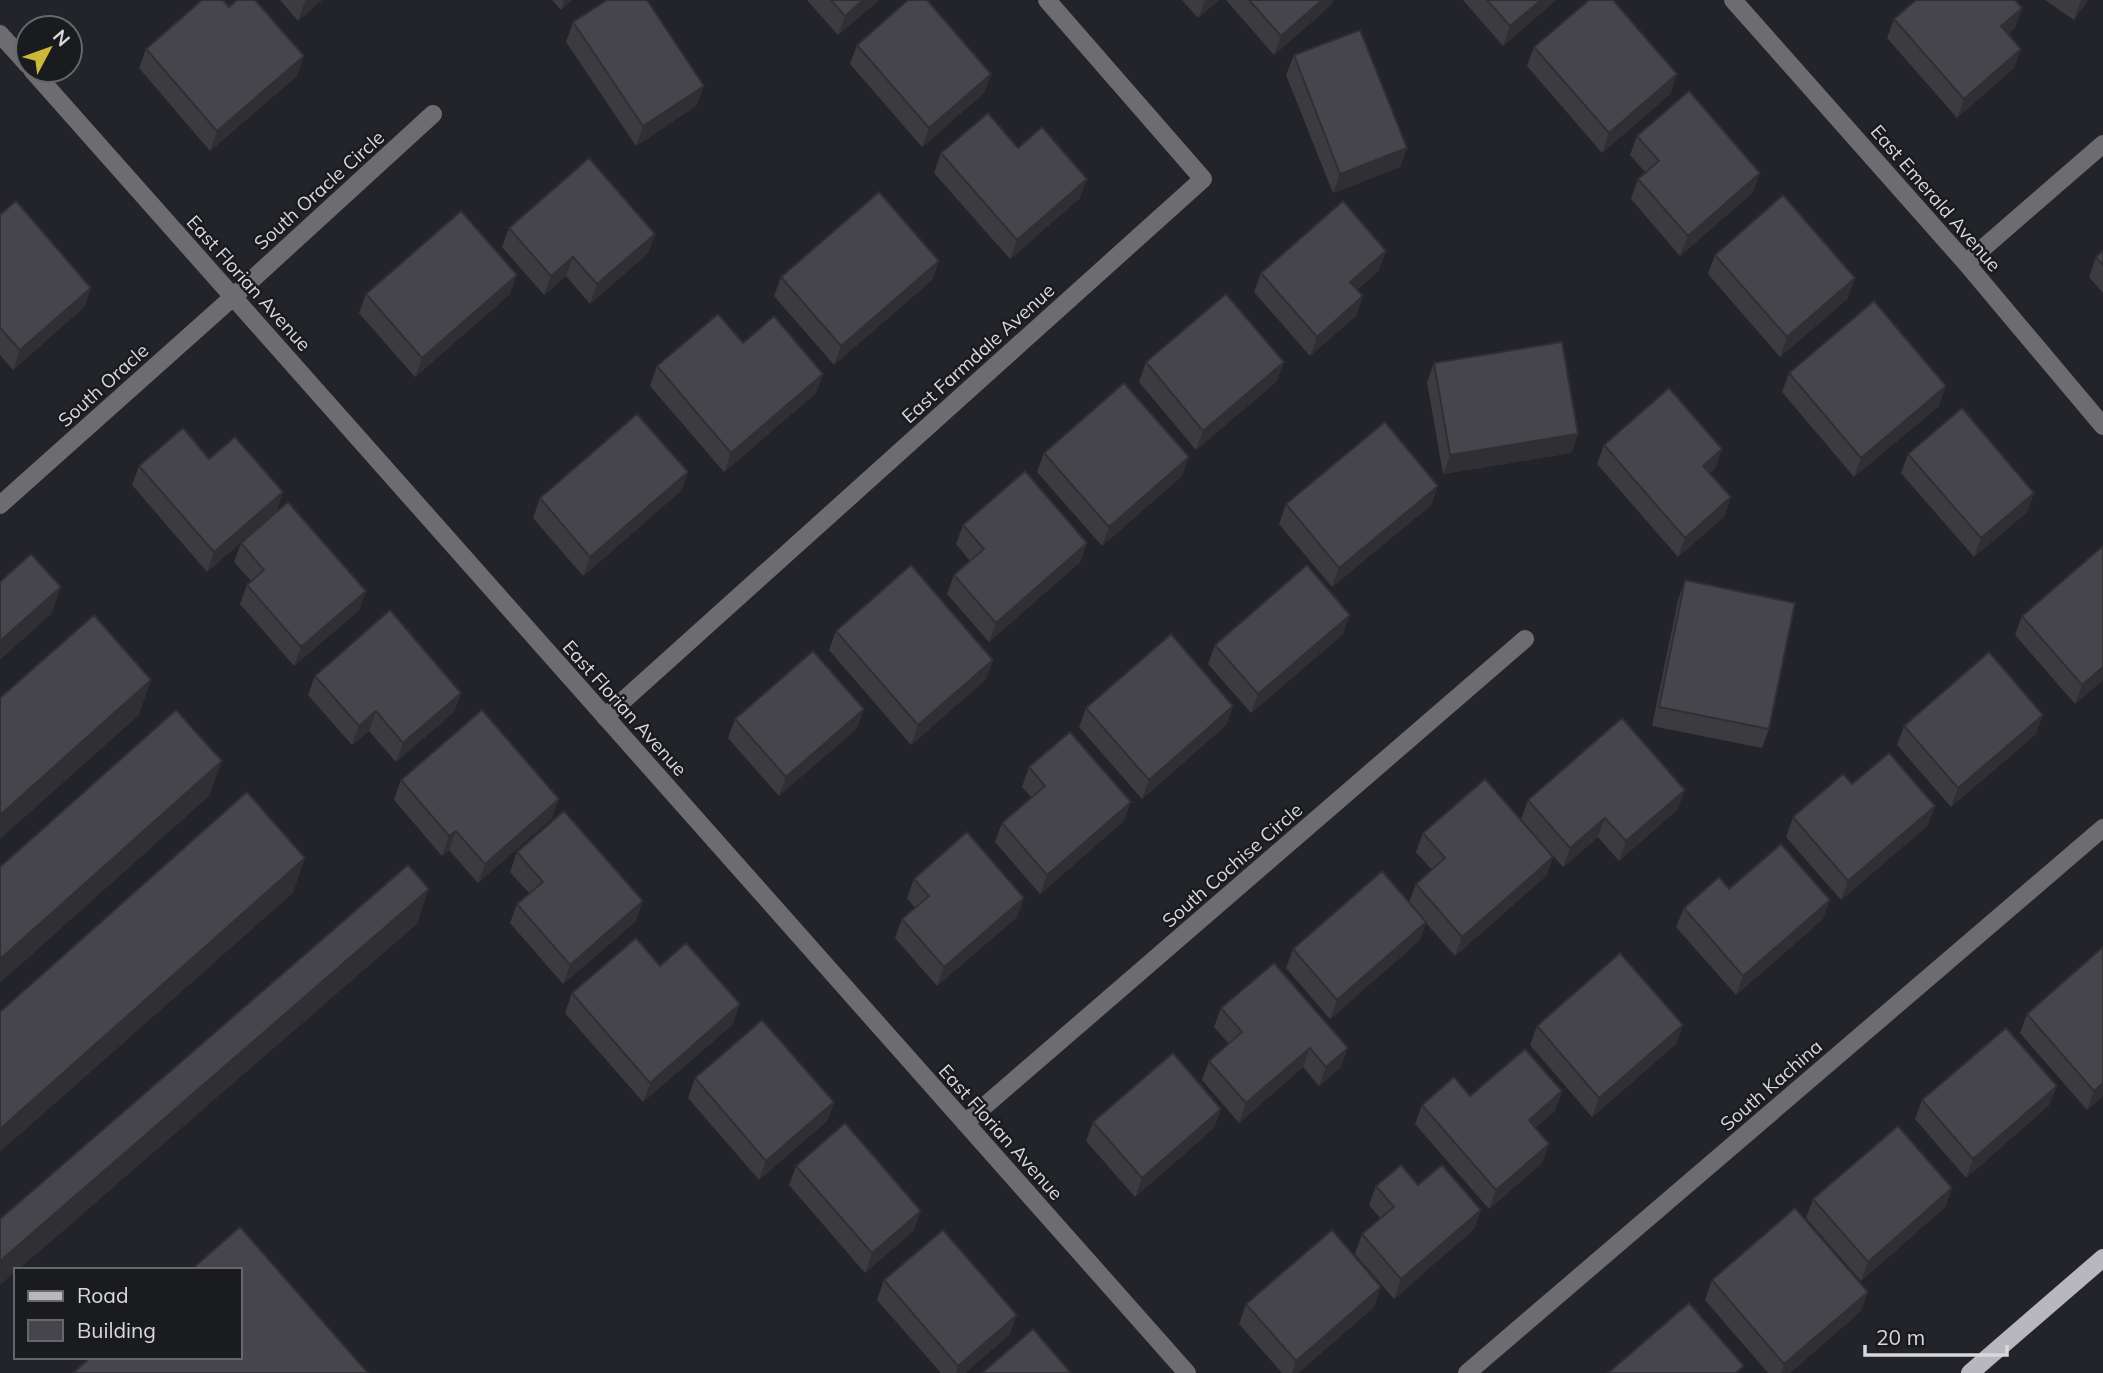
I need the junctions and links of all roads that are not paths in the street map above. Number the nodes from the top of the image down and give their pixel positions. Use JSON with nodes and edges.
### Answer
{"nodes":[{"id":1,"x":1047,"y":0,"type":"edge"},
{"id":2,"x":1733,"y":0,"type":"edge"},
{"id":3,"x":0,"y":34,"type":"edge"},
{"id":4,"x":14,"y":50,"type":"edge"},
{"id":5,"x":44,"y":84,"type":"edge"},
{"id":6,"x":433,"y":114,"type":"dead end"},
{"id":7,"x":2103,"y":144,"type":"edge"},
{"id":8,"x":1966,"y":263,"type":"junction"},
{"id":9,"x":233,"y":297,"type":"junction"},
{"id":10,"x":2103,"y":426,"type":"edge"},
{"id":11,"x":0,"y":505,"type":"edge"},
{"id":12,"x":1525,"y":639,"type":"dead end"},
{"id":13,"x":605,"y":717,"type":"junction"},
{"id":14,"x":2103,"y":828,"type":"edge"},
{"id":15,"x":965,"y":1123,"type":"junction"},
{"id":16,"x":2103,"y":1258,"type":"edge"},
{"id":17,"x":1187,"y":1373,"type":"edge"},
{"id":18,"x":1467,"y":1373,"type":"edge"},
{"id":19,"x":1970,"y":1373,"type":"edge"}],
"edges":[{"from":1,"to":13,"type":"street","name":"East Farmdale Avenue"},
{"from":2,"to":8,"type":"street","name":"East Emerald Avenue"},
{"from":3,"to":4,"type":"street"},
{"from":5,"to":9,"type":"street","name":"East Florian Avenue"},
{"from":6,"to":9,"type":"street","name":"South Oracle Circle"},
{"from":7,"to":8,"type":"street"},
{"from":8,"to":10,"type":"street","name":"East Emerald Avenue"},
{"from":9,"to":11,"type":"street","name":"South Oracle"},
{"from":9,"to":13,"type":"street","name":"East Florian Avenue"},
{"from":12,"to":15,"type":"street","name":"South Cochise Circle"},
{"from":13,"to":15,"type":"street","name":"East Florian Avenue"},
{"from":14,"to":18,"type":"street","name":"South Kachina"},
{"from":15,"to":17,"type":"street","name":"East Florian Avenue"},
{"from":16,"to":19,"type":"main road"}]}
